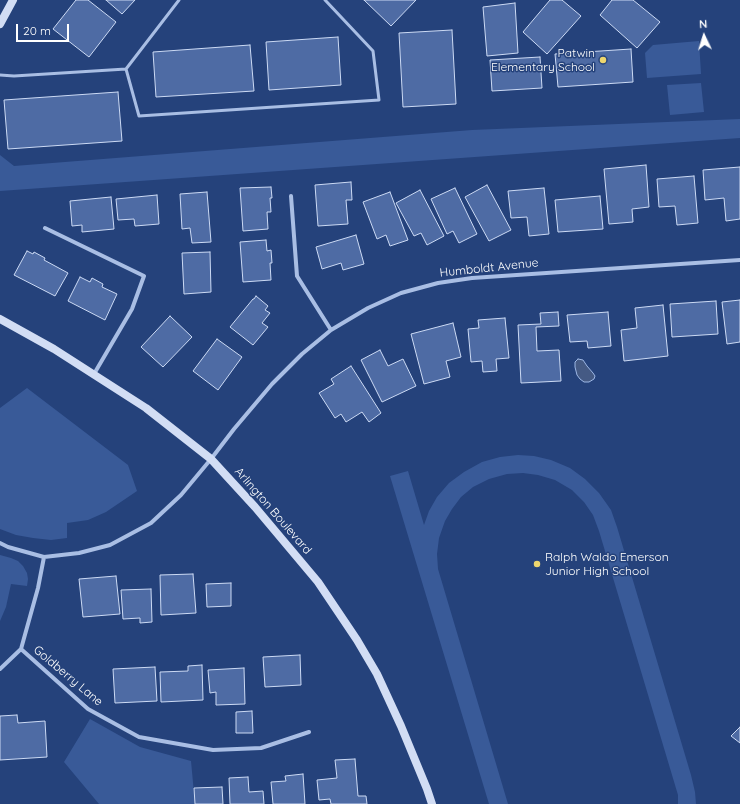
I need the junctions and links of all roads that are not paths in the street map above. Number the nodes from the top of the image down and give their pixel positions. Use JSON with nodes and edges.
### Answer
{"nodes":[{"id":1,"x":13,"y":0,"type":"edge"},
{"id":2,"x":178,"y":0,"type":"edge"},
{"id":3,"x":325,"y":0,"type":"edge"},
{"id":4,"x":0,"y":24,"type":"edge"},
{"id":5,"x":126,"y":69,"type":"junction"},
{"id":6,"x":0,"y":75,"type":"edge"},
{"id":7,"x":291,"y":196,"type":"dead end"},
{"id":8,"x":45,"y":228,"type":"dead end"},
{"id":9,"x":740,"y":260,"type":"edge"},
{"id":10,"x":0,"y":319,"type":"edge"},
{"id":11,"x":330,"y":330,"type":"junction"},
{"id":12,"x":94,"y":374,"type":"junction"},
{"id":13,"x":211,"y":459,"type":"junction"},
{"id":14,"x":0,"y":543,"type":"edge"},
{"id":15,"x":44,"y":557,"type":"junction"},
{"id":16,"x":20,"y":649,"type":"junction"},
{"id":17,"x":0,"y":669,"type":"edge"},
{"id":18,"x":310,"y":732,"type":"dead end"},
{"id":19,"x":432,"y":804,"type":"edge"}],
"edges":[{"from":1,"to":4,"type":"street"},
{"from":2,"to":5,"type":"lane"},
{"from":3,"to":5,"type":"lane"},
{"from":5,"to":6,"type":"lane"},
{"from":7,"to":11,"type":"street"},
{"from":8,"to":12,"type":"street"},
{"from":9,"to":11,"type":"street","name":"Humboldt Avenue"},
{"from":10,"to":12,"type":"street","name":"Arlington Boulevard"},
{"from":11,"to":13,"type":"street","name":"Humboldt Avenue"},
{"from":12,"to":13,"type":"street","name":"Arlington Boulevard"},
{"from":13,"to":15,"type":"street","name":"Humboldt Avenue"},
{"from":13,"to":19,"type":"street","name":"Arlington Boulevard"},
{"from":14,"to":15,"type":"street"},
{"from":15,"to":16,"type":"street"},
{"from":16,"to":17,"type":"street"},
{"from":16,"to":18,"type":"street","name":"Goldberry Lane"}]}
